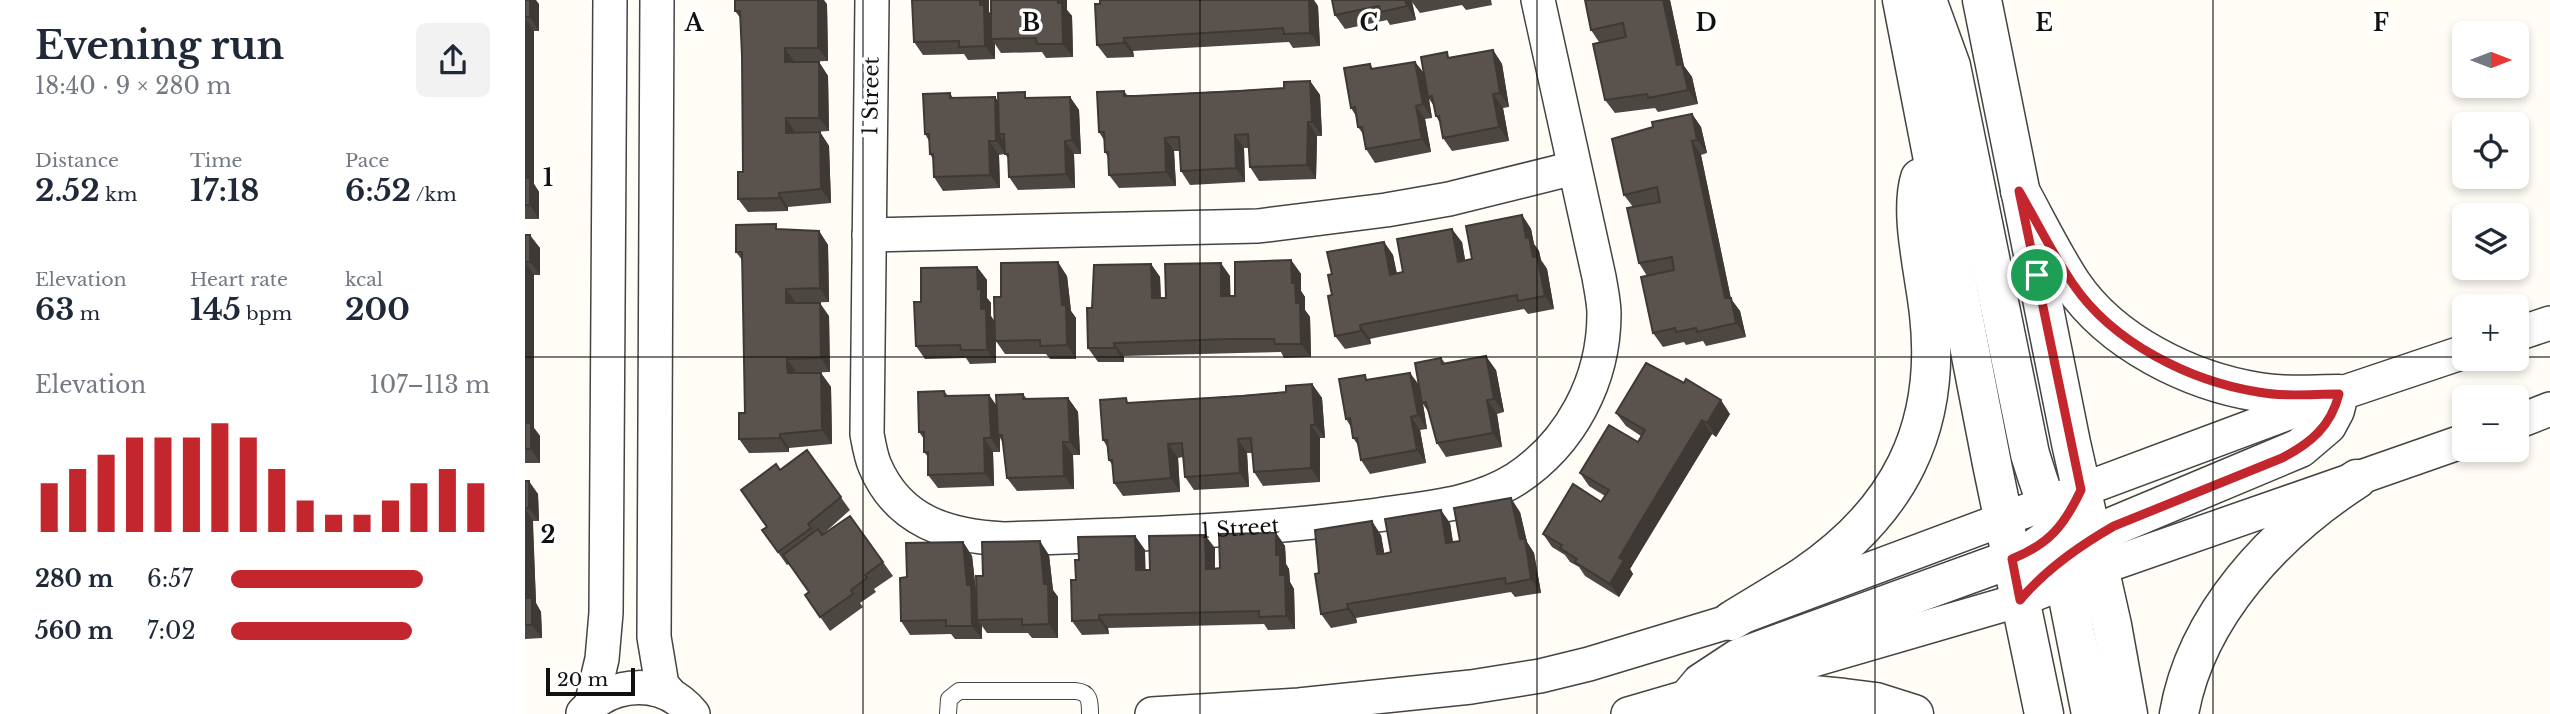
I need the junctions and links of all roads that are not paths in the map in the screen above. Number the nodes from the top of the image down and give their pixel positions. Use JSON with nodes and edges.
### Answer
{"nodes":[{"id":1,"x":610,"y":0,"type":"edge"},
{"id":2,"x":657,"y":0,"type":"edge"},
{"id":3,"x":872,"y":0,"type":"edge"},
{"id":4,"x":1538,"y":0,"type":"edge"},
{"id":5,"x":1902,"y":0,"type":"edge"},
{"id":6,"x":1927,"y":0,"type":"edge"},
{"id":7,"x":1982,"y":0,"type":"edge"},
{"id":8,"x":1931,"y":157,"type":"junction"},
{"id":9,"x":1574,"y":168,"type":"junction"},
{"id":10,"x":2019,"y":191,"type":"junction"},
{"id":11,"x":869,"y":235,"type":"junction"},
{"id":12,"x":2550,"y":323,"type":"edge"},
{"id":13,"x":2529,"y":330,"type":"edge"},
{"id":14,"x":2452,"y":356,"type":"edge"},
{"id":15,"x":2339,"y":394,"type":"junction"},
{"id":16,"x":2550,"y":409,"type":"edge"},
{"id":17,"x":2529,"y":417,"type":"edge"},
{"id":18,"x":2452,"y":444,"type":"edge"},
{"id":19,"x":2357,"y":479,"type":"junction"},
{"id":20,"x":2081,"y":490,"type":"junction"},
{"id":21,"x":2003,"y":519,"type":"junction"},
{"id":22,"x":2069,"y":546,"type":"junction"},
{"id":23,"x":2012,"y":559,"type":"junction"},
{"id":24,"x":2020,"y":600,"type":"junction"},
{"id":25,"x":1731,"y":621,"type":"junction"},
{"id":26,"x":1691,"y":695,"type":"junction"},
{"id":27,"x":692,"y":707,"type":"edge"},
{"id":28,"x":587,"y":709,"type":"edge"},
{"id":29,"x":948,"y":714,"type":"edge"},
{"id":30,"x":1090,"y":714,"type":"edge"},
{"id":31,"x":1152,"y":714,"type":"edge"},
{"id":32,"x":1627,"y":714,"type":"edge"},
{"id":33,"x":1914,"y":714,"type":"edge"},
{"id":34,"x":2044,"y":714,"type":"edge"},
{"id":35,"x":2091,"y":714,"type":"edge"},
{"id":36,"x":2128,"y":714,"type":"edge"},
{"id":37,"x":2179,"y":714,"type":"edge"}],
"edges":[{"from":1,"to":28,"type":"street"},
{"from":2,"to":27,"type":"street"},
{"from":3,"to":11,"type":"street","name":"1 Street"},
{"from":4,"to":9,"type":"street","name":"1 Street"},
{"from":5,"to":8,"type":"street"},
{"from":6,"to":22,"type":"street"},
{"from":7,"to":10,"type":"street"},
{"from":8,"to":21,"type":"street"},
{"from":8,"to":25,"type":"street"},
{"from":9,"to":11,"type":"street"},
{"from":9,"to":11,"type":"street","name":"1 Street"},
{"from":10,"to":15,"type":"street"},
{"from":10,"to":20,"type":"street"},
{"from":12,"to":13,"type":"street"},
{"from":14,"to":15,"type":"street"},
{"from":15,"to":20,"type":"street"},
{"from":15,"to":22,"type":"street"},
{"from":16,"to":17,"type":"street"},
{"from":18,"to":19,"type":"street"},
{"from":19,"to":22,"type":"street"},
{"from":19,"to":37,"type":"street"},
{"from":20,"to":22,"type":"street"},
{"from":21,"to":22,"type":"street"},
{"from":21,"to":23,"type":"street"},
{"from":21,"to":25,"type":"street"},
{"from":22,"to":23,"type":"street"},
{"from":22,"to":24,"type":"street"},
{"from":22,"to":35,"type":"street"},
{"from":22,"to":36,"type":"street"},
{"from":23,"to":24,"type":"street"},
{"from":23,"to":26,"type":"street"},
{"from":24,"to":26,"type":"street"},
{"from":24,"to":34,"type":"street"},
{"from":25,"to":31,"type":"street"},
{"from":26,"to":32,"type":"street"},
{"from":26,"to":33,"type":"street"},
{"from":27,"to":28,"type":"street"},
{"from":29,"to":30,"type":"lane"}]}
